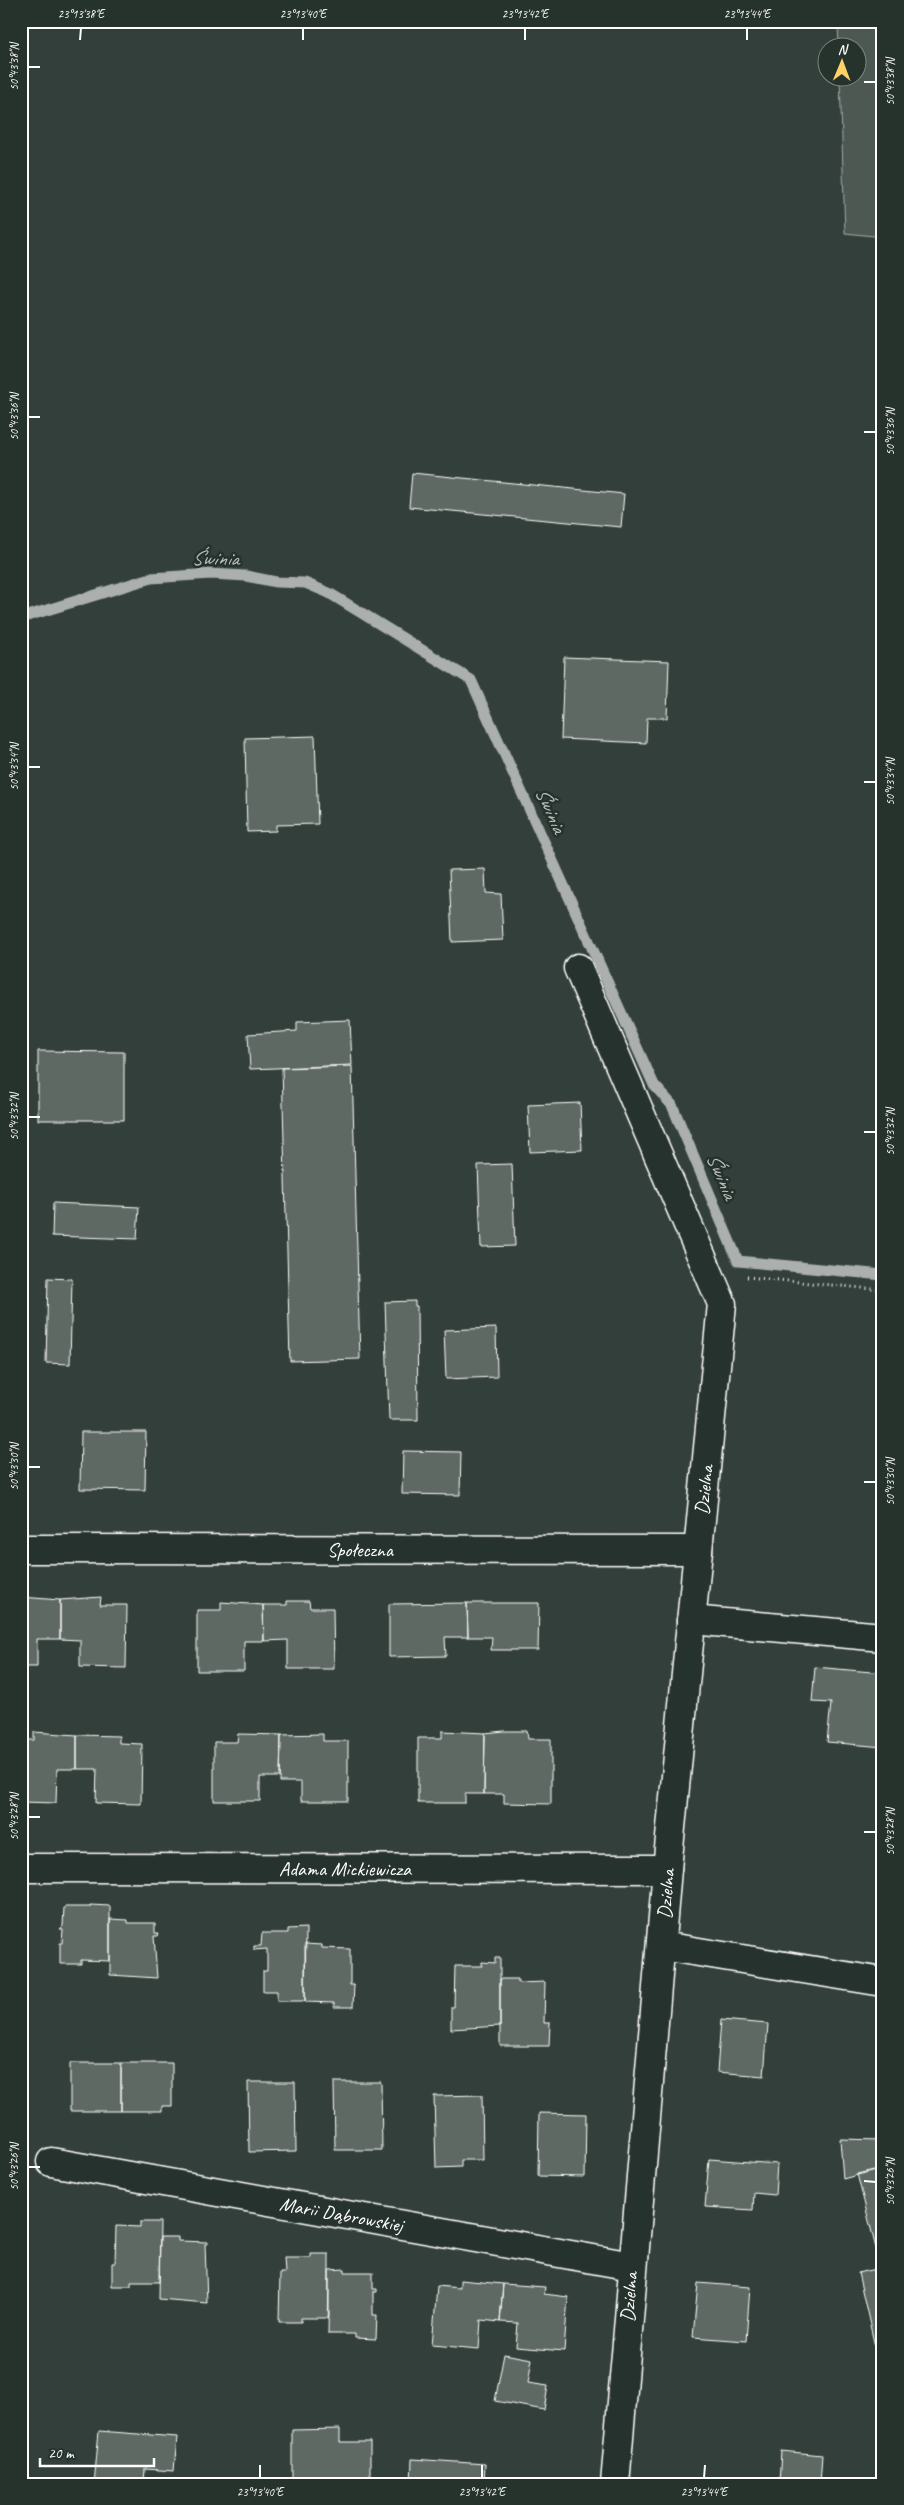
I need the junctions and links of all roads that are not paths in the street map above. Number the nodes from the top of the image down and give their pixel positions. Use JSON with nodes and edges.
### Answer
{"nodes":[{"id":1,"x":578,"y":968,"type":"dead end"},
{"id":2,"x":21,"y":1549,"type":"edge"},
{"id":3,"x":698,"y":1550,"type":"junction"},
{"id":4,"x":691,"y":1620,"type":"junction"},
{"id":5,"x":883,"y":1637,"type":"edge"},
{"id":6,"x":21,"y":1868,"type":"edge"},
{"id":7,"x":668,"y":1869,"type":"junction"},
{"id":8,"x":662,"y":1946,"type":"junction"},
{"id":9,"x":883,"y":1982,"type":"edge"},
{"id":10,"x":51,"y":2162,"type":"dead end"},
{"id":11,"x":632,"y":2266,"type":"junction"},
{"id":12,"x":615,"y":2484,"type":"edge"}],
"edges":[{"from":1,"to":3,"type":"street","name":"Dzielna"},
{"from":2,"to":3,"type":"street","name":"Społeczna"},
{"from":3,"to":4,"type":"street","name":"Dzielna"},
{"from":4,"to":5,"type":"street"},
{"from":4,"to":7,"type":"street","name":"Dzielna"},
{"from":6,"to":7,"type":"street","name":"Adama Mickiewicza"},
{"from":7,"to":8,"type":"street","name":"Dzielna"},
{"from":8,"to":9,"type":"street"},
{"from":8,"to":11,"type":"street","name":"Dzielna"},
{"from":10,"to":11,"type":"street","name":"Marii Dąbrowskiej"},
{"from":11,"to":12,"type":"street","name":"Dzielna"}]}
